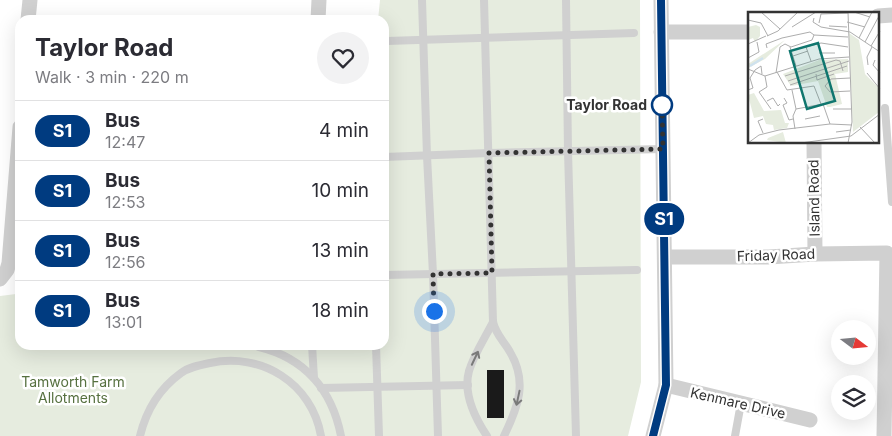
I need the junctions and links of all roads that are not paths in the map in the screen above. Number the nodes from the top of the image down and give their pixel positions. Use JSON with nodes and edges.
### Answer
{"nodes":[{"id":1,"x":30,"y":0,"type":"edge"},
{"id":2,"x":320,"y":0,"type":"edge"},
{"id":3,"x":422,"y":0,"type":"edge"},
{"id":4,"x":484,"y":0,"type":"edge"},
{"id":5,"x":566,"y":0,"type":"edge"},
{"id":6,"x":661,"y":0,"type":"edge"},
{"id":7,"x":28,"y":15,"type":"edge"},
{"id":8,"x":318,"y":15,"type":"edge"},
{"id":9,"x":661,"y":32,"type":"junction"},
{"id":10,"x":748,"y":32,"type":"edge"},
{"id":11,"x":634,"y":33,"type":"dead end"},
{"id":12,"x":567,"y":35,"type":"junction"},
{"id":13,"x":486,"y":38,"type":"junction"},
{"id":14,"x":423,"y":39,"type":"junction"},
{"id":15,"x":389,"y":40,"type":"edge"},
{"id":16,"x":885,"y":108,"type":"dead end"},
{"id":17,"x":814,"y":144,"type":"edge"},
{"id":18,"x":663,"y":149,"type":"junction"},
{"id":19,"x":568,"y":152,"type":"junction"},
{"id":20,"x":489,"y":153,"type":"junction"},
{"id":21,"x":427,"y":156,"type":"junction"},
{"id":22,"x":389,"y":158,"type":"edge"},
{"id":23,"x":892,"y":202,"type":"edge"},
{"id":24,"x":15,"y":229,"type":"edge"},
{"id":25,"x":815,"y":254,"type":"junction"},
{"id":26,"x":664,"y":257,"type":"junction"},
{"id":27,"x":636,"y":270,"type":"dead end"},
{"id":28,"x":572,"y":271,"type":"junction"},
{"id":29,"x":492,"y":273,"type":"junction"},
{"id":30,"x":433,"y":274,"type":"junction"},
{"id":31,"x":389,"y":275,"type":"edge"},
{"id":32,"x":0,"y":279,"type":"edge"},
{"id":33,"x":493,"y":322,"type":"junction"},
{"id":34,"x":267,"y":350,"type":"edge"},
{"id":35,"x":312,"y":350,"type":"edge"},
{"id":36,"x":376,"y":350,"type":"edge"},
{"id":37,"x":314,"y":378,"type":"junction"},
{"id":38,"x":468,"y":385,"type":"junction"},
{"id":39,"x":666,"y":385,"type":"junction"},
{"id":40,"x":436,"y":386,"type":"junction"},
{"id":41,"x":377,"y":387,"type":"junction"},
{"id":42,"x":321,"y":388,"type":"junction"},
{"id":43,"x":741,"y":404,"type":"junction"},
{"id":44,"x":810,"y":420,"type":"dead end"},
{"id":45,"x":140,"y":436,"type":"edge"},
{"id":46,"x":321,"y":436,"type":"edge"},
{"id":47,"x":341,"y":436,"type":"edge"},
{"id":48,"x":379,"y":436,"type":"edge"},
{"id":49,"x":438,"y":436,"type":"edge"},
{"id":50,"x":487,"y":436,"type":"edge"},
{"id":51,"x":504,"y":436,"type":"edge"},
{"id":52,"x":576,"y":436,"type":"edge"},
{"id":53,"x":653,"y":436,"type":"edge"},
{"id":54,"x":734,"y":436,"type":"edge"},
{"id":55,"x":884,"y":436,"type":"edge"}],
"edges":[{"from":1,"to":7,"type":"street"},
{"from":2,"to":8,"type":"street"},
{"from":3,"to":14,"type":"lane"},
{"from":4,"to":13,"type":"lane"},
{"from":5,"to":12,"type":"lane"},
{"from":6,"to":9,"type":"street"},
{"from":9,"to":10,"type":"street"},
{"from":9,"to":18,"type":"street"},
{"from":11,"to":12,"type":"lane"},
{"from":12,"to":13,"type":"lane"},
{"from":12,"to":19,"type":"lane"},
{"from":13,"to":14,"type":"lane"},
{"from":13,"to":20,"type":"lane"},
{"from":14,"to":15,"type":"lane"},
{"from":14,"to":21,"type":"lane"},
{"from":16,"to":23,"type":"lane"},
{"from":17,"to":25,"type":"street","name":"Island Road"},
{"from":18,"to":19,"type":"lane"},
{"from":18,"to":26,"type":"street"},
{"from":19,"to":20,"type":"lane"},
{"from":19,"to":28,"type":"lane"},
{"from":20,"to":21,"type":"lane"},
{"from":20,"to":29,"type":"lane"},
{"from":21,"to":22,"type":"lane"},
{"from":21,"to":30,"type":"lane"},
{"from":24,"to":32,"type":"street"},
{"from":25,"to":26,"type":"street","name":"Friday Road"},
{"from":25,"to":55,"type":"street","name":"Friday Road"},
{"from":26,"to":39,"type":"street"},
{"from":27,"to":28,"type":"lane"},
{"from":28,"to":29,"type":"lane"},
{"from":28,"to":52,"type":"lane"},
{"from":29,"to":30,"type":"lane"},
{"from":29,"to":33,"type":"lane"},
{"from":30,"to":31,"type":"lane"},
{"from":30,"to":40,"type":"lane"},
{"from":38,"to":33,"type":"lane","one_way":true},
{"from":33,"to":51,"type":"lane","one_way":true},
{"from":34,"to":37,"type":"lane"},
{"from":35,"to":37,"type":"lane"},
{"from":36,"to":41,"type":"lane"},
{"from":37,"to":42,"type":"lane"},
{"from":38,"to":40,"type":"lane"},
{"from":38,"to":50,"type":"lane"},
{"from":39,"to":43,"type":"street","name":"Kenmare Drive"},
{"from":39,"to":53,"type":"street"},
{"from":40,"to":41,"type":"lane"},
{"from":40,"to":49,"type":"lane"},
{"from":41,"to":42,"type":"lane"},
{"from":41,"to":48,"type":"lane"},
{"from":42,"to":47,"type":"lane"},
{"from":43,"to":44,"type":"street","name":"Kenmare Drive"},
{"from":43,"to":54,"type":"lane"},
{"from":45,"to":46,"type":"lane"}]}
